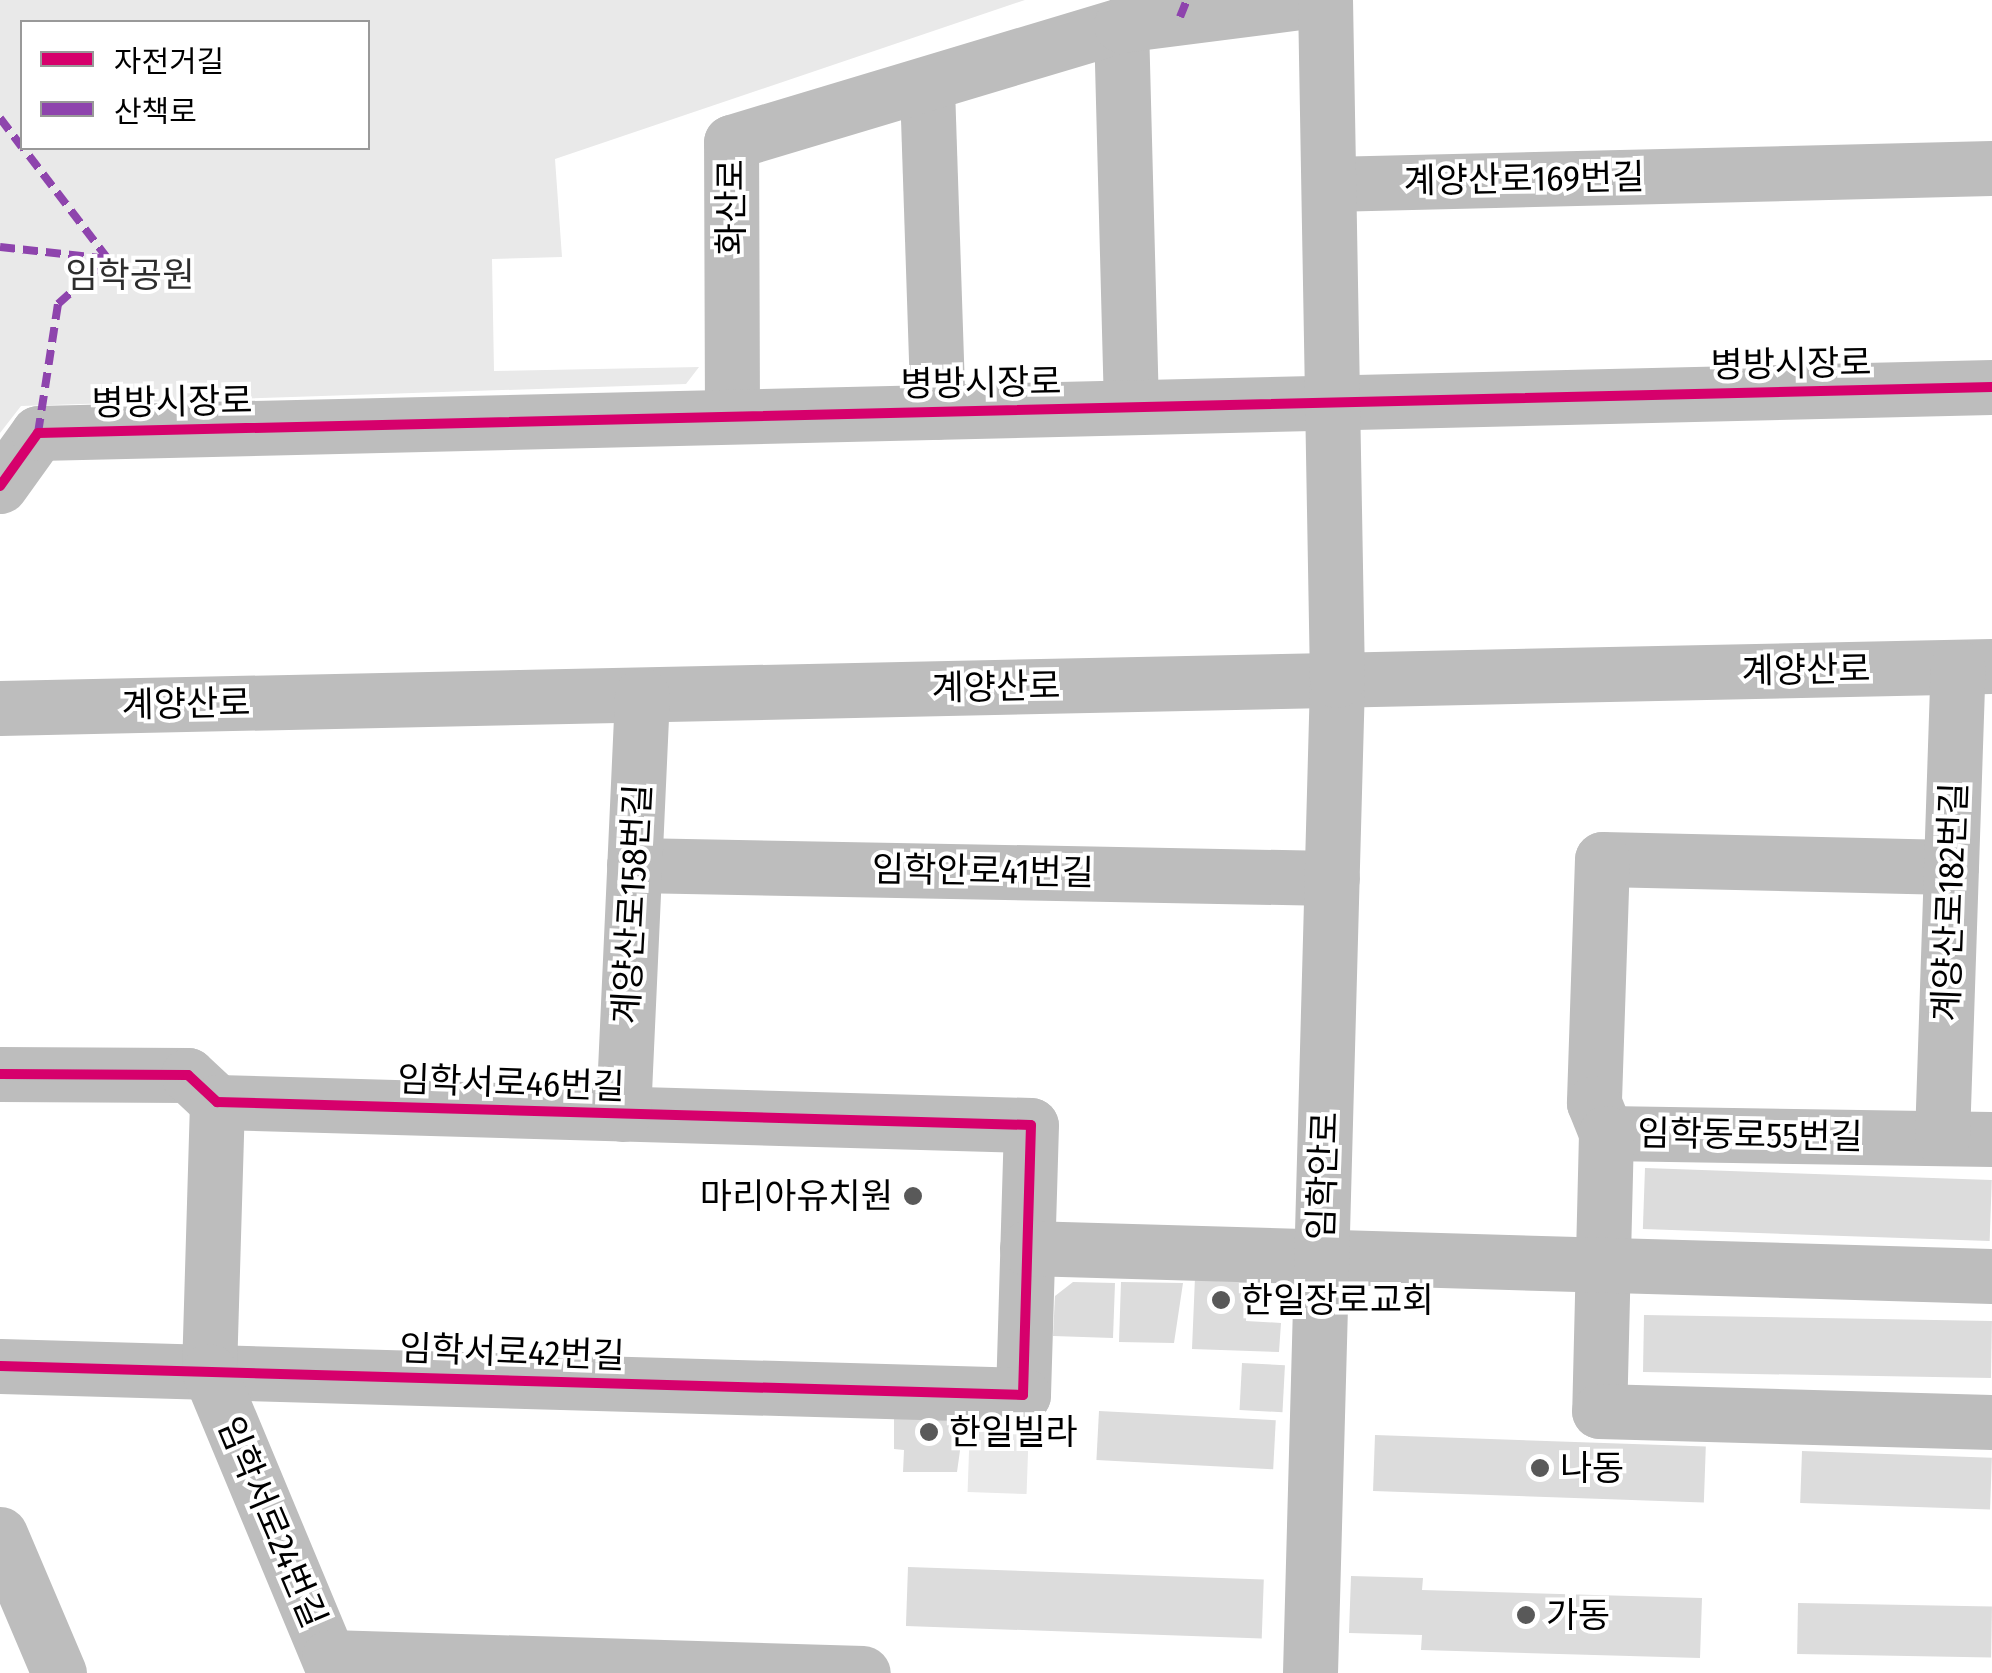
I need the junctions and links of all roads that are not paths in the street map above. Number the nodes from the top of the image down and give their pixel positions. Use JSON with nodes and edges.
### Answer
{"nodes":[{"id":1,"x":1315,"y":0,"type":"edge"},
{"id":2,"x":1325,"y":0,"type":"edge"},
{"id":3,"x":1122,"y":24,"type":"junction"},
{"id":4,"x":927,"y":88,"type":"junction"},
{"id":5,"x":1992,"y":168,"type":"edge"},
{"id":6,"x":1329,"y":184,"type":"junction"},
{"id":7,"x":1992,"y":387,"type":"edge"},
{"id":8,"x":1332,"y":402,"type":"junction"},
{"id":9,"x":1131,"y":407,"type":"junction"},
{"id":10,"x":938,"y":412,"type":"junction"},
{"id":11,"x":732,"y":416,"type":"junction"},
{"id":12,"x":0,"y":486,"type":"edge"},
{"id":13,"x":1975,"y":666,"type":"edge"},
{"id":14,"x":1337,"y":680,"type":"junction"},
{"id":15,"x":642,"y":694,"type":"junction"},
{"id":16,"x":0,"y":708,"type":"edge"},
{"id":17,"x":634,"y":865,"type":"junction"},
{"id":18,"x":1951,"y":867,"type":"junction"},
{"id":19,"x":1332,"y":878,"type":"junction"},
{"id":20,"x":0,"y":1074,"type":"edge"},
{"id":21,"x":217,"y":1102,"type":"junction"},
{"id":22,"x":623,"y":1114,"type":"junction"},
{"id":23,"x":1606,"y":1133,"type":"junction"},
{"id":24,"x":1967,"y":1139,"type":"edge"},
{"id":25,"x":1027,"y":1248,"type":"junction"},
{"id":26,"x":1321,"y":1259,"type":"junction"},
{"id":27,"x":1604,"y":1266,"type":"junction"},
{"id":28,"x":1992,"y":1276,"type":"edge"},
{"id":29,"x":0,"y":1366,"type":"edge"},
{"id":30,"x":208,"y":1371,"type":"junction"},
{"id":31,"x":1992,"y":1422,"type":"edge"},
{"id":32,"x":0,"y":1534,"type":"edge"},
{"id":33,"x":332,"y":1665,"type":"edge"},
{"id":34,"x":59,"y":1673,"type":"edge"},
{"id":35,"x":864,"y":1673,"type":"edge"},
{"id":36,"x":1310,"y":1673,"type":"edge"}],
"edges":[{"from":1,"to":3,"type":"street","name":"화산로"},
{"from":2,"to":6,"type":"street"},
{"from":3,"to":4,"type":"street","name":"화산로"},
{"from":3,"to":9,"type":"street"},
{"from":4,"to":10,"type":"street"},
{"from":4,"to":11,"type":"street","name":"화산로"},
{"from":5,"to":6,"type":"street","name":"계양산로169번길"},
{"from":6,"to":8,"type":"street"},
{"from":7,"to":8,"type":"street","name":"병방시장로"},
{"from":8,"to":9,"type":"street","name":"병방시장로"},
{"from":8,"to":14,"type":"street"},
{"from":9,"to":10,"type":"street","name":"병방시장로"},
{"from":10,"to":11,"type":"street","name":"병방시장로"},
{"from":11,"to":12,"type":"street","name":"병방시장로"},
{"from":13,"to":14,"type":"street","name":"계양산로"},
{"from":13,"to":18,"type":"street","name":"계양산로182번길"},
{"from":14,"to":15,"type":"street","name":"계양산로"},
{"from":14,"to":19,"type":"street","name":"임학안로"},
{"from":15,"to":16,"type":"street","name":"계양산로"},
{"from":15,"to":17,"type":"street","name":"계양산로158번길"},
{"from":17,"to":19,"type":"street","name":"임학안로41번길"},
{"from":17,"to":22,"type":"street","name":"계양산로158번길"},
{"from":18,"to":23,"type":"street","name":"임학동로55번길"},
{"from":18,"to":24,"type":"street","name":"계양산로182번길"},
{"from":19,"to":26,"type":"street","name":"임학안로"},
{"from":20,"to":21,"type":"street"},
{"from":21,"to":22,"type":"street","name":"임학서로46번길"},
{"from":21,"to":30,"type":"street"},
{"from":22,"to":25,"type":"street","name":"임학서로46번길"},
{"from":23,"to":24,"type":"street","name":"임학동로55번길"},
{"from":23,"to":27,"type":"street"},
{"from":25,"to":26,"type":"street"},
{"from":25,"to":30,"type":"street","name":"임학서로42번길"},
{"from":26,"to":27,"type":"street"},
{"from":26,"to":36,"type":"street","name":"임학안로"},
{"from":27,"to":28,"type":"street"},
{"from":27,"to":31,"type":"street"},
{"from":29,"to":30,"type":"street","name":"임학서로42번길"},
{"from":30,"to":33,"type":"street","name":"임학서로24번길"},
{"from":32,"to":34,"type":"street"},
{"from":33,"to":35,"type":"street"}]}
